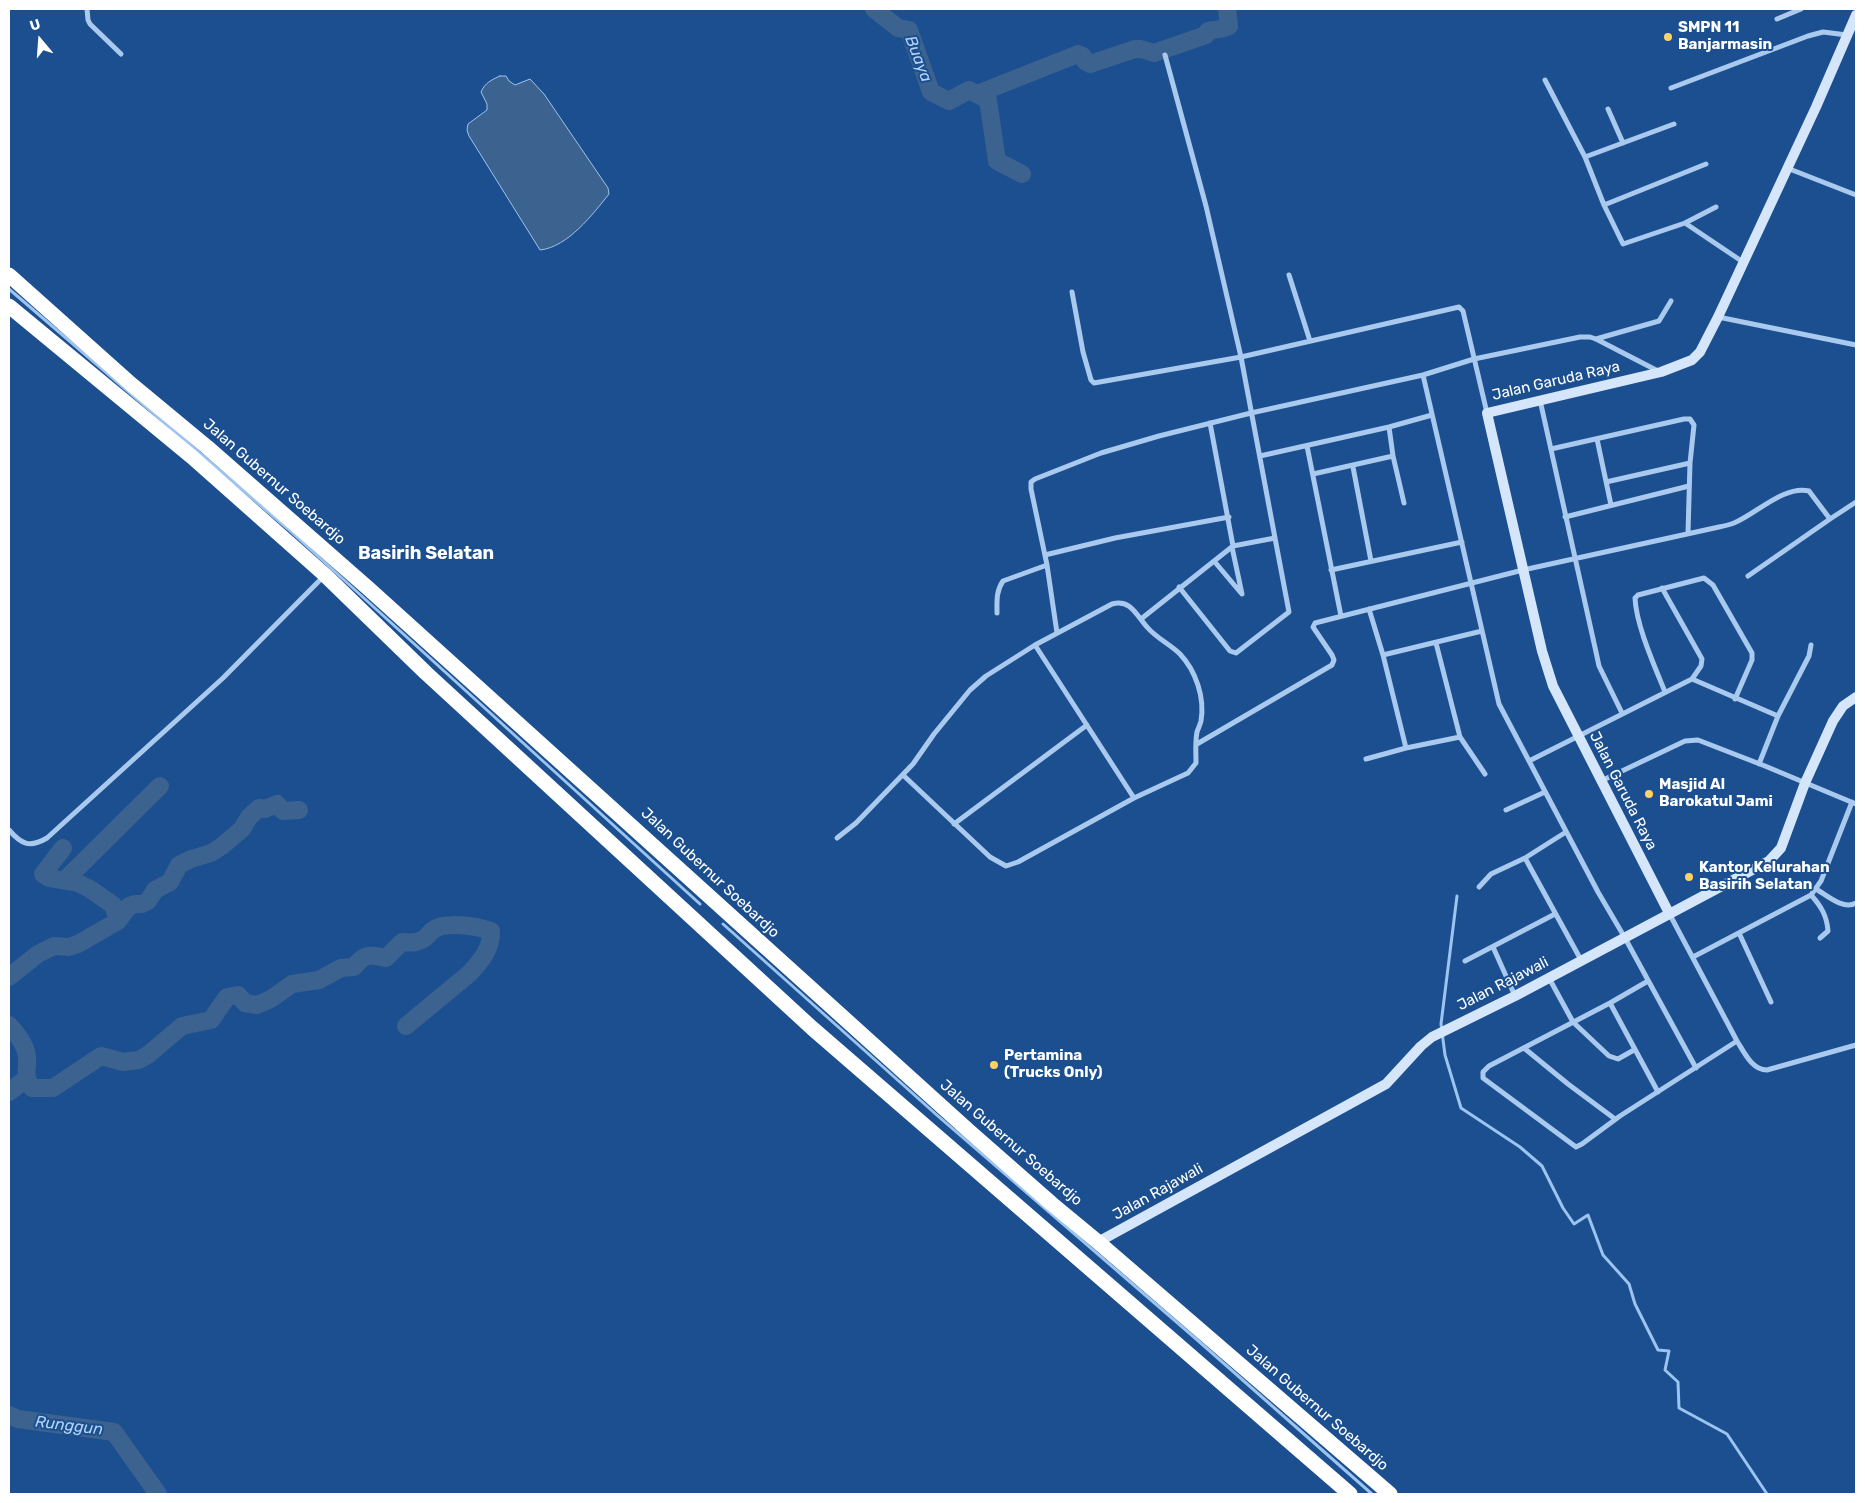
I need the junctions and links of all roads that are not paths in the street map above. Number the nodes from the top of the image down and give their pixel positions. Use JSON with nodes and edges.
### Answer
{"nodes":[{"id":1,"x":87,"y":9,"type":"edge"},
{"id":2,"x":1802,"y":9,"type":"edge"},
{"id":3,"x":1856,"y":15,"type":"edge"},
{"id":4,"x":1777,"y":19,"type":"dead end"},
{"id":5,"x":1847,"y":35,"type":"junction"},
{"id":6,"x":121,"y":54,"type":"dead end"},
{"id":7,"x":1165,"y":55,"type":"dead end"},
{"id":8,"x":1545,"y":80,"type":"dead end"},
{"id":9,"x":1670,"y":88,"type":"dead end"},
{"id":10,"x":1608,"y":109,"type":"dead end"},
{"id":11,"x":1674,"y":124,"type":"dead end"},
{"id":12,"x":1623,"y":142,"type":"junction"},
{"id":13,"x":1585,"y":157,"type":"junction"},
{"id":14,"x":1706,"y":164,"type":"dead end"},
{"id":15,"x":1787,"y":168,"type":"junction"},
{"id":16,"x":1856,"y":195,"type":"edge"},
{"id":17,"x":1604,"y":205,"type":"junction"},
{"id":18,"x":1716,"y":207,"type":"dead end"},
{"id":19,"x":1685,"y":223,"type":"junction"},
{"id":20,"x":1743,"y":262,"type":"junction"},
{"id":21,"x":9,"y":275,"type":"edge"},
{"id":22,"x":1289,"y":275,"type":"dead end"},
{"id":23,"x":1072,"y":292,"type":"dead end"},
{"id":24,"x":1671,"y":301,"type":"dead end"},
{"id":25,"x":9,"y":306,"type":"edge"},
{"id":26,"x":1718,"y":318,"type":"junction"},
{"id":27,"x":1596,"y":339,"type":"junction"},
{"id":28,"x":1310,"y":341,"type":"junction"},
{"id":29,"x":1856,"y":345,"type":"edge"},
{"id":30,"x":1242,"y":357,"type":"junction"},
{"id":31,"x":1474,"y":359,"type":"junction"},
{"id":32,"x":1661,"y":372,"type":"junction"},
{"id":33,"x":1423,"y":375,"type":"junction"},
{"id":34,"x":1540,"y":400,"type":"junction"},
{"id":35,"x":1251,"y":413,"type":"junction"},
{"id":36,"x":1488,"y":413,"type":"junction"},
{"id":37,"x":1432,"y":414,"type":"junction"},
{"id":38,"x":1210,"y":424,"type":"junction"},
{"id":39,"x":1389,"y":427,"type":"junction"},
{"id":40,"x":1597,"y":439,"type":"junction"},
{"id":41,"x":1307,"y":446,"type":"junction"},
{"id":42,"x":1551,"y":449,"type":"junction"},
{"id":43,"x":1260,"y":456,"type":"junction"},
{"id":44,"x":1393,"y":456,"type":"junction"},
{"id":45,"x":1690,"y":463,"type":"junction"},
{"id":46,"x":1353,"y":467,"type":"junction"},
{"id":47,"x":1314,"y":474,"type":"junction"},
{"id":48,"x":1606,"y":482,"type":"junction"},
{"id":49,"x":1690,"y":486,"type":"junction"},
{"id":50,"x":1856,"y":502,"type":"edge"},
{"id":51,"x":1404,"y":503,"type":"dead end"},
{"id":52,"x":1611,"y":506,"type":"junction"},
{"id":53,"x":1229,"y":517,"type":"junction"},
{"id":54,"x":1565,"y":517,"type":"junction"},
{"id":55,"x":1830,"y":520,"type":"junction"},
{"id":56,"x":1688,"y":533,"type":"junction"},
{"id":57,"x":1275,"y":538,"type":"junction"},
{"id":58,"x":1462,"y":542,"type":"junction"},
{"id":59,"x":1232,"y":546,"type":"junction"},
{"id":60,"x":1045,"y":554,"type":"junction"},
{"id":61,"x":1575,"y":559,"type":"junction"},
{"id":62,"x":1214,"y":561,"type":"junction"},
{"id":63,"x":1371,"y":561,"type":"junction"},
{"id":64,"x":1047,"y":565,"type":"junction"},
{"id":65,"x":1331,"y":570,"type":"junction"},
{"id":66,"x":1523,"y":570,"type":"junction"},
{"id":67,"x":324,"y":575,"type":"junction"},
{"id":68,"x":1748,"y":576,"type":"dead end"},
{"id":69,"x":1471,"y":584,"type":"junction"},
{"id":70,"x":1179,"y":588,"type":"junction"},
{"id":71,"x":1662,"y":588,"type":"junction"},
{"id":72,"x":1369,"y":609,"type":"junction"},
{"id":73,"x":997,"y":613,"type":"dead end"},
{"id":74,"x":1341,"y":616,"type":"junction"},
{"id":75,"x":1141,"y":619,"type":"junction"},
{"id":76,"x":1482,"y":630,"type":"junction"},
{"id":77,"x":1058,"y":633,"type":"junction"},
{"id":78,"x":1436,"y":643,"type":"junction"},
{"id":79,"x":1035,"y":645,"type":"junction"},
{"id":80,"x":1811,"y":645,"type":"dead end"},
{"id":81,"x":1383,"y":654,"type":"junction"},
{"id":82,"x":1692,"y":679,"type":"junction"},
{"id":83,"x":1665,"y":692,"type":"junction"},
{"id":84,"x":1856,"y":697,"type":"edge"},
{"id":85,"x":1735,"y":699,"type":"junction"},
{"id":86,"x":1622,"y":713,"type":"junction"},
{"id":87,"x":1778,"y":716,"type":"junction"},
{"id":88,"x":1087,"y":725,"type":"junction"},
{"id":89,"x":1577,"y":736,"type":"junction"},
{"id":90,"x":1460,"y":737,"type":"junction"},
{"id":91,"x":1196,"y":744,"type":"junction"},
{"id":92,"x":1406,"y":748,"type":"junction"},
{"id":93,"x":1366,"y":759,"type":"dead end"},
{"id":94,"x":1529,"y":761,"type":"junction"},
{"id":95,"x":1759,"y":764,"type":"junction"},
{"id":96,"x":903,"y":774,"type":"junction"},
{"id":97,"x":1485,"y":774,"type":"dead end"},
{"id":98,"x":1600,"y":782,"type":"junction"},
{"id":99,"x":1805,"y":783,"type":"junction"},
{"id":100,"x":1545,"y":792,"type":"junction"},
{"id":101,"x":1134,"y":798,"type":"junction"},
{"id":102,"x":1854,"y":803,"type":"edge"},
{"id":103,"x":1506,"y":810,"type":"dead end"},
{"id":104,"x":954,"y":824,"type":"junction"},
{"id":105,"x":9,"y":830,"type":"edge"},
{"id":106,"x":1566,"y":832,"type":"junction"},
{"id":107,"x":836,"y":838,"type":"dead end"},
{"id":108,"x":1526,"y":858,"type":"junction"},
{"id":109,"x":1479,"y":887,"type":"dead end"},
{"id":110,"x":1816,"y":889,"type":"junction"},
{"id":111,"x":1811,"y":895,"type":"junction"},
{"id":112,"x":1856,"y":903,"type":"edge"},
{"id":113,"x":717,"y":904,"type":"junction"},
{"id":114,"x":1670,"y":913,"type":"junction"},
{"id":115,"x":1555,"y":914,"type":"junction"},
{"id":116,"x":699,"y":924,"type":"junction"},
{"id":117,"x":1739,"y":933,"type":"junction"},
{"id":118,"x":1625,"y":938,"type":"junction"},
{"id":119,"x":1820,"y":938,"type":"dead end"},
{"id":120,"x":1493,"y":947,"type":"junction"},
{"id":121,"x":1692,"y":957,"type":"junction"},
{"id":122,"x":1581,"y":960,"type":"junction"},
{"id":123,"x":1465,"y":961,"type":"dead end"},
{"id":124,"x":1549,"y":978,"type":"junction"},
{"id":125,"x":1648,"y":981,"type":"junction"},
{"id":126,"x":1515,"y":996,"type":"junction"},
{"id":127,"x":1771,"y":1002,"type":"dead end"},
{"id":128,"x":1610,"y":1004,"type":"junction"},
{"id":129,"x":1573,"y":1022,"type":"junction"},
{"id":130,"x":1737,"y":1041,"type":"junction"},
{"id":131,"x":1856,"y":1045,"type":"edge"},
{"id":132,"x":1524,"y":1048,"type":"junction"},
{"id":133,"x":1634,"y":1050,"type":"junction"},
{"id":134,"x":1696,"y":1068,"type":"junction"},
{"id":135,"x":1658,"y":1092,"type":"junction"},
{"id":136,"x":1616,"y":1119,"type":"junction"},
{"id":137,"x":1098,"y":1242,"type":"junction"},
{"id":138,"x":1350,"y":1494,"type":"edge"},
{"id":139,"x":1390,"y":1494,"type":"edge"}],
"edges":[{"from":1,"to":6,"type":"street"},
{"from":2,"to":4,"type":"street"},
{"from":3,"to":5,"type":"street","name":"Jalan Garuda Raya"},
{"from":5,"to":9,"type":"street"},
{"from":5,"to":15,"type":"street","name":"Jalan Garuda Raya"},
{"from":7,"to":30,"type":"street"},
{"from":8,"to":13,"type":"street"},
{"from":10,"to":12,"type":"street"},
{"from":11,"to":12,"type":"street"},
{"from":12,"to":13,"type":"street"},
{"from":13,"to":17,"type":"street"},
{"from":14,"to":17,"type":"street"},
{"from":15,"to":16,"type":"street"},
{"from":15,"to":20,"type":"street","name":"Jalan Garuda Raya"},
{"from":17,"to":19,"type":"street"},
{"from":18,"to":19,"type":"street"},
{"from":19,"to":20,"type":"street"},
{"from":20,"to":26,"type":"street","name":"Jalan Garuda Raya"},
{"from":21,"to":113,"type":"highway","name":"Jalan Gubernur Soebardjo"},
{"from":22,"to":28,"type":"street"},
{"from":23,"to":30,"type":"street"},
{"from":24,"to":27,"type":"street"},
{"from":25,"to":67,"type":"highway"},
{"from":26,"to":29,"type":"street"},
{"from":26,"to":32,"type":"street","name":"Jalan Garuda Raya"},
{"from":27,"to":31,"type":"street"},
{"from":27,"to":32,"type":"street"},
{"from":28,"to":30,"type":"street"},
{"from":28,"to":31,"type":"street"},
{"from":30,"to":35,"type":"street"},
{"from":31,"to":33,"type":"street"},
{"from":31,"to":36,"type":"street"},
{"from":32,"to":34,"type":"street","name":"Jalan Garuda Raya"},
{"from":33,"to":35,"type":"street"},
{"from":33,"to":37,"type":"street"},
{"from":34,"to":36,"type":"street","name":"Jalan Garuda Raya"},
{"from":34,"to":42,"type":"street"},
{"from":35,"to":38,"type":"street"},
{"from":35,"to":43,"type":"street"},
{"from":36,"to":66,"type":"street","name":"Jalan Garuda Raya"},
{"from":37,"to":39,"type":"street"},
{"from":37,"to":58,"type":"street"},
{"from":38,"to":53,"type":"street"},
{"from":38,"to":60,"type":"street"},
{"from":39,"to":41,"type":"street"},
{"from":39,"to":44,"type":"street"},
{"from":40,"to":42,"type":"street"},
{"from":40,"to":45,"type":"street"},
{"from":40,"to":48,"type":"street"},
{"from":41,"to":43,"type":"street"},
{"from":41,"to":47,"type":"street"},
{"from":42,"to":54,"type":"street"},
{"from":43,"to":57,"type":"street"},
{"from":44,"to":46,"type":"street"},
{"from":44,"to":51,"type":"street"},
{"from":45,"to":48,"type":"street"},
{"from":45,"to":49,"type":"street"},
{"from":46,"to":47,"type":"street"},
{"from":46,"to":63,"type":"street"},
{"from":47,"to":65,"type":"street"},
{"from":48,"to":52,"type":"street"},
{"from":49,"to":52,"type":"street"},
{"from":49,"to":56,"type":"street"},
{"from":50,"to":55,"type":"street"},
{"from":52,"to":54,"type":"street"},
{"from":53,"to":59,"type":"street"},
{"from":53,"to":60,"type":"street"},
{"from":54,"to":61,"type":"street"},
{"from":55,"to":56,"type":"street"},
{"from":55,"to":68,"type":"street"},
{"from":56,"to":61,"type":"street"},
{"from":57,"to":59,"type":"street"},
{"from":57,"to":70,"type":"street"},
{"from":58,"to":63,"type":"street"},
{"from":58,"to":69,"type":"street"},
{"from":59,"to":62,"type":"street"},
{"from":59,"to":62,"type":"street"},
{"from":60,"to":64,"type":"street"},
{"from":61,"to":66,"type":"street"},
{"from":61,"to":86,"type":"street"},
{"from":62,"to":70,"type":"street"},
{"from":63,"to":65,"type":"street"},
{"from":64,"to":73,"type":"street"},
{"from":64,"to":77,"type":"street"},
{"from":65,"to":74,"type":"street"},
{"from":66,"to":69,"type":"street"},
{"from":66,"to":89,"type":"street","name":"Jalan Garuda Raya"},
{"from":67,"to":105,"type":"street"},
{"from":67,"to":116,"type":"highway"},
{"from":69,"to":72,"type":"street"},
{"from":69,"to":76,"type":"street"},
{"from":70,"to":75,"type":"street"},
{"from":71,"to":82,"type":"street"},
{"from":71,"to":83,"type":"street"},
{"from":71,"to":85,"type":"street"},
{"from":72,"to":74,"type":"street"},
{"from":72,"to":81,"type":"street"},
{"from":74,"to":91,"type":"street"},
{"from":75,"to":77,"type":"street"},
{"from":75,"to":91,"type":"street"},
{"from":76,"to":78,"type":"street"},
{"from":76,"to":94,"type":"street"},
{"from":77,"to":79,"type":"street"},
{"from":78,"to":81,"type":"street"},
{"from":78,"to":90,"type":"street"},
{"from":79,"to":88,"type":"street"},
{"from":79,"to":96,"type":"street"},
{"from":80,"to":87,"type":"street"},
{"from":81,"to":92,"type":"street"},
{"from":82,"to":83,"type":"street"},
{"from":82,"to":85,"type":"street"},
{"from":83,"to":86,"type":"street"},
{"from":84,"to":99,"type":"street","name":"Jalan Rajawali"},
{"from":85,"to":87,"type":"street"},
{"from":86,"to":89,"type":"street"},
{"from":87,"to":95,"type":"street"},
{"from":88,"to":101,"type":"street"},
{"from":88,"to":104,"type":"street"},
{"from":89,"to":94,"type":"street"},
{"from":89,"to":98,"type":"street","name":"Jalan Garuda Raya"},
{"from":90,"to":92,"type":"street"},
{"from":90,"to":97,"type":"street"},
{"from":91,"to":101,"type":"street"},
{"from":92,"to":93,"type":"street"},
{"from":94,"to":100,"type":"street"},
{"from":95,"to":98,"type":"street"},
{"from":95,"to":99,"type":"street"},
{"from":96,"to":104,"type":"street"},
{"from":96,"to":107,"type":"street"},
{"from":98,"to":114,"type":"street","name":"Jalan Garuda Raya"},
{"from":99,"to":102,"type":"street"},
{"from":99,"to":114,"type":"street","name":"Jalan Rajawali"},
{"from":100,"to":103,"type":"street"},
{"from":100,"to":106,"type":"street"},
{"from":101,"to":104,"type":"street"},
{"from":102,"to":110,"type":"street"},
{"from":106,"to":108,"type":"street"},
{"from":106,"to":118,"type":"street"},
{"from":108,"to":109,"type":"street"},
{"from":108,"to":115,"type":"street"},
{"from":110,"to":111,"type":"street"},
{"from":110,"to":112,"type":"street"},
{"from":111,"to":117,"type":"street"},
{"from":111,"to":119,"type":"street"},
{"from":113,"to":116,"type":"highway"},
{"from":113,"to":137,"type":"highway","name":"Jalan Gubernur Soebardjo"},
{"from":114,"to":118,"type":"street","name":"Jalan Rajawali"},
{"from":114,"to":121,"type":"street"},
{"from":115,"to":120,"type":"street"},
{"from":115,"to":122,"type":"street"},
{"from":116,"to":138,"type":"highway"},
{"from":117,"to":121,"type":"street"},
{"from":117,"to":127,"type":"street"},
{"from":118,"to":122,"type":"street","name":"Jalan Rajawali"},
{"from":118,"to":125,"type":"street"},
{"from":120,"to":123,"type":"street"},
{"from":120,"to":126,"type":"street"},
{"from":121,"to":130,"type":"street"},
{"from":122,"to":124,"type":"street","name":"Jalan Rajawali"},
{"from":124,"to":126,"type":"street","name":"Jalan Rajawali"},
{"from":124,"to":129,"type":"street"},
{"from":125,"to":128,"type":"street"},
{"from":125,"to":134,"type":"street"},
{"from":126,"to":137,"type":"street","name":"Jalan Rajawali"},
{"from":128,"to":129,"type":"street"},
{"from":128,"to":133,"type":"street"},
{"from":129,"to":132,"type":"street"},
{"from":129,"to":133,"type":"street"},
{"from":130,"to":131,"type":"street"},
{"from":130,"to":134,"type":"street"},
{"from":132,"to":136,"type":"street"},
{"from":132,"to":136,"type":"street"},
{"from":133,"to":135,"type":"street"},
{"from":134,"to":135,"type":"street"},
{"from":135,"to":136,"type":"street"},
{"from":137,"to":139,"type":"highway","name":"Jalan Gubernur Soebardjo"}]}
